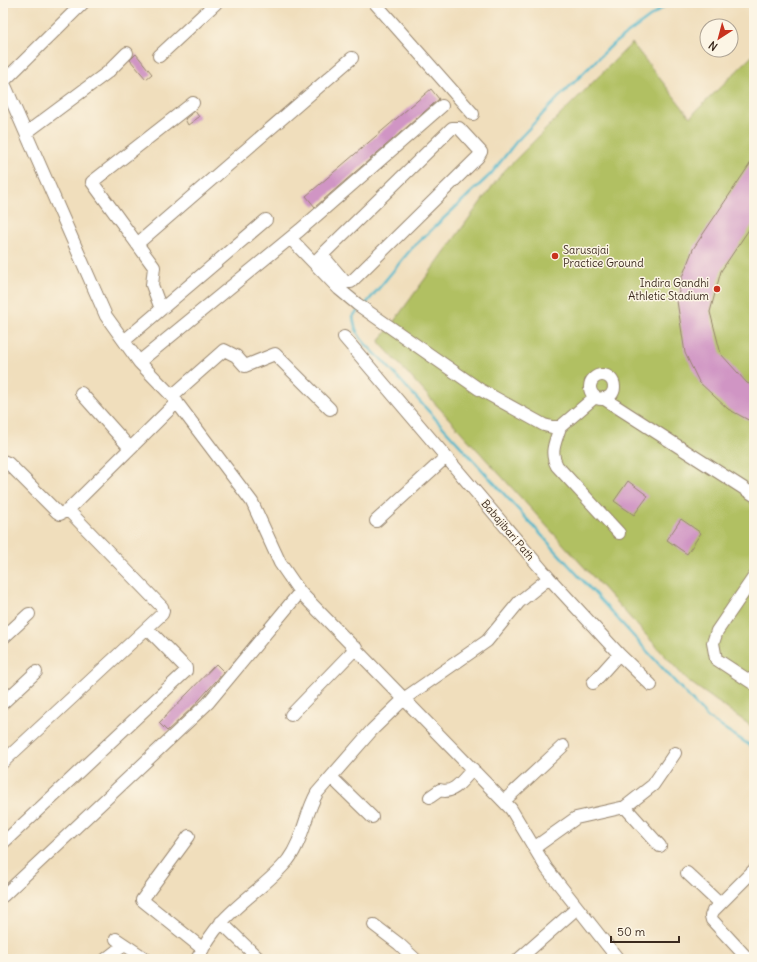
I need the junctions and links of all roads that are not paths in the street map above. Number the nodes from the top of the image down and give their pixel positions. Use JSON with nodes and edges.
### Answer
{"nodes":[{"id":1,"x":83,"y":3,"type":"edge"},
{"id":2,"x":216,"y":3,"type":"edge"},
{"id":3,"x":375,"y":3,"type":"edge"},
{"id":4,"x":127,"y":53,"type":"dead end"},
{"id":5,"x":158,"y":56,"type":"dead end"},
{"id":6,"x":352,"y":58,"type":"dead end"},
{"id":7,"x":3,"y":82,"type":"edge"},
{"id":8,"x":193,"y":103,"type":"dead end"},
{"id":9,"x":442,"y":106,"type":"dead end"},
{"id":10,"x":473,"y":114,"type":"dead end"},
{"id":11,"x":26,"y":133,"type":"junction"},
{"id":12,"x":266,"y":220,"type":"dead end"},
{"id":13,"x":290,"y":238,"type":"junction"},
{"id":14,"x":137,"y":244,"type":"junction"},
{"id":15,"x":318,"y":259,"type":"junction"},
{"id":16,"x":161,"y":309,"type":"junction"},
{"id":17,"x":344,"y":337,"type":"dead end"},
{"id":18,"x":124,"y":341,"type":"junction"},
{"id":19,"x":139,"y":362,"type":"junction"},
{"id":20,"x":81,"y":393,"type":"dead end"},
{"id":21,"x":175,"y":399,"type":"junction"},
{"id":22,"x":330,"y":409,"type":"dead end"},
{"id":23,"x":560,"y":427,"type":"junction"},
{"id":24,"x":130,"y":448,"type":"junction"},
{"id":25,"x":446,"y":457,"type":"junction"},
{"id":26,"x":3,"y":461,"type":"edge"},
{"id":27,"x":754,"y":495,"type":"edge"},
{"id":28,"x":68,"y":510,"type":"junction"},
{"id":29,"x":376,"y":522,"type":"dead end"},
{"id":30,"x":619,"y":533,"type":"dead end"},
{"id":31,"x":754,"y":577,"type":"edge"},
{"id":32,"x":549,"y":578,"type":"junction"},
{"id":33,"x":300,"y":592,"type":"junction"},
{"id":34,"x":29,"y":614,"type":"dead end"},
{"id":35,"x":147,"y":628,"type":"junction"},
{"id":36,"x":3,"y":638,"type":"edge"},
{"id":37,"x":356,"y":648,"type":"junction"},
{"id":38,"x":619,"y":654,"type":"junction"},
{"id":39,"x":36,"y":672,"type":"dead end"},
{"id":40,"x":593,"y":683,"type":"dead end"},
{"id":41,"x":754,"y":684,"type":"edge"},
{"id":42,"x":651,"y":685,"type":"dead end"},
{"id":43,"x":405,"y":698,"type":"junction"},
{"id":44,"x":3,"y":703,"type":"edge"},
{"id":45,"x":291,"y":715,"type":"dead end"},
{"id":46,"x":563,"y":746,"type":"dead end"},
{"id":47,"x":675,"y":753,"type":"dead end"},
{"id":48,"x":3,"y":762,"type":"edge"},
{"id":49,"x":473,"y":769,"type":"junction"},
{"id":50,"x":331,"y":777,"type":"junction"},
{"id":51,"x":430,"y":797,"type":"dead end"},
{"id":52,"x":504,"y":801,"type":"junction"},
{"id":53,"x":625,"y":807,"type":"junction"},
{"id":54,"x":372,"y":817,"type":"dead end"},
{"id":55,"x":189,"y":836,"type":"dead end"},
{"id":56,"x":3,"y":843,"type":"edge"},
{"id":57,"x":660,"y":846,"type":"dead end"},
{"id":58,"x":534,"y":848,"type":"junction"},
{"id":59,"x":754,"y":870,"type":"edge"},
{"id":60,"x":688,"y":873,"type":"dead end"},
{"id":61,"x":3,"y":896,"type":"edge"},
{"id":62,"x":720,"y":904,"type":"junction"},
{"id":63,"x":576,"y":909,"type":"junction"},
{"id":64,"x":221,"y":922,"type":"junction"},
{"id":65,"x":374,"y":924,"type":"dead end"},
{"id":66,"x":200,"y":954,"type":"edge"},
{"id":67,"x":106,"y":959,"type":"edge"},
{"id":68,"x":146,"y":959,"type":"edge"},
{"id":69,"x":260,"y":959,"type":"edge"},
{"id":70,"x":415,"y":959,"type":"edge"},
{"id":71,"x":519,"y":959,"type":"edge"},
{"id":72,"x":618,"y":959,"type":"edge"},
{"id":73,"x":748,"y":959,"type":"edge"}],
"edges":[{"from":1,"to":7,"type":"street"},
{"from":2,"to":5,"type":"street"},
{"from":3,"to":10,"type":"street"},
{"from":4,"to":11,"type":"street"},
{"from":6,"to":14,"type":"street"},
{"from":7,"to":11,"type":"street"},
{"from":8,"to":14,"type":"street"},
{"from":9,"to":13,"type":"street"},
{"from":11,"to":18,"type":"street"},
{"from":12,"to":16,"type":"street"},
{"from":13,"to":15,"type":"street"},
{"from":13,"to":19,"type":"street"},
{"from":14,"to":16,"type":"street"},
{"from":15,"to":15,"type":"street"},
{"from":15,"to":23,"type":"street"},
{"from":16,"to":18,"type":"street"},
{"from":17,"to":25,"type":"street","name":"Babajibari Path"},
{"from":18,"to":19,"type":"street"},
{"from":19,"to":21,"type":"street"},
{"from":20,"to":24,"type":"street"},
{"from":21,"to":22,"type":"street"},
{"from":21,"to":24,"type":"street"},
{"from":21,"to":33,"type":"street"},
{"from":23,"to":27,"type":"street"},
{"from":23,"to":30,"type":"street"},
{"from":24,"to":28,"type":"street"},
{"from":25,"to":29,"type":"street"},
{"from":25,"to":32,"type":"street","name":"Babajibari Path"},
{"from":26,"to":28,"type":"street"},
{"from":28,"to":35,"type":"street"},
{"from":31,"to":41,"type":"street"},
{"from":32,"to":38,"type":"street","name":"Babajibari Path"},
{"from":32,"to":43,"type":"street"},
{"from":33,"to":37,"type":"street"},
{"from":33,"to":61,"type":"street"},
{"from":34,"to":36,"type":"street"},
{"from":35,"to":48,"type":"street"},
{"from":35,"to":56,"type":"street"},
{"from":37,"to":43,"type":"street"},
{"from":37,"to":45,"type":"street"},
{"from":38,"to":40,"type":"street"},
{"from":38,"to":42,"type":"street","name":"Babajibari Path"},
{"from":39,"to":44,"type":"street"},
{"from":43,"to":49,"type":"street"},
{"from":43,"to":50,"type":"street"},
{"from":46,"to":52,"type":"street"},
{"from":47,"to":53,"type":"street"},
{"from":49,"to":51,"type":"street"},
{"from":49,"to":52,"type":"street"},
{"from":50,"to":54,"type":"street"},
{"from":50,"to":64,"type":"street"},
{"from":52,"to":58,"type":"street"},
{"from":53,"to":57,"type":"street"},
{"from":53,"to":58,"type":"street"},
{"from":55,"to":66,"type":"street"},
{"from":58,"to":63,"type":"street"},
{"from":59,"to":62,"type":"street"},
{"from":60,"to":62,"type":"street"},
{"from":62,"to":73,"type":"street"},
{"from":63,"to":71,"type":"street"},
{"from":63,"to":72,"type":"street"},
{"from":64,"to":66,"type":"street"},
{"from":64,"to":69,"type":"street"},
{"from":65,"to":70,"type":"street"},
{"from":67,"to":68,"type":"street"}]}
